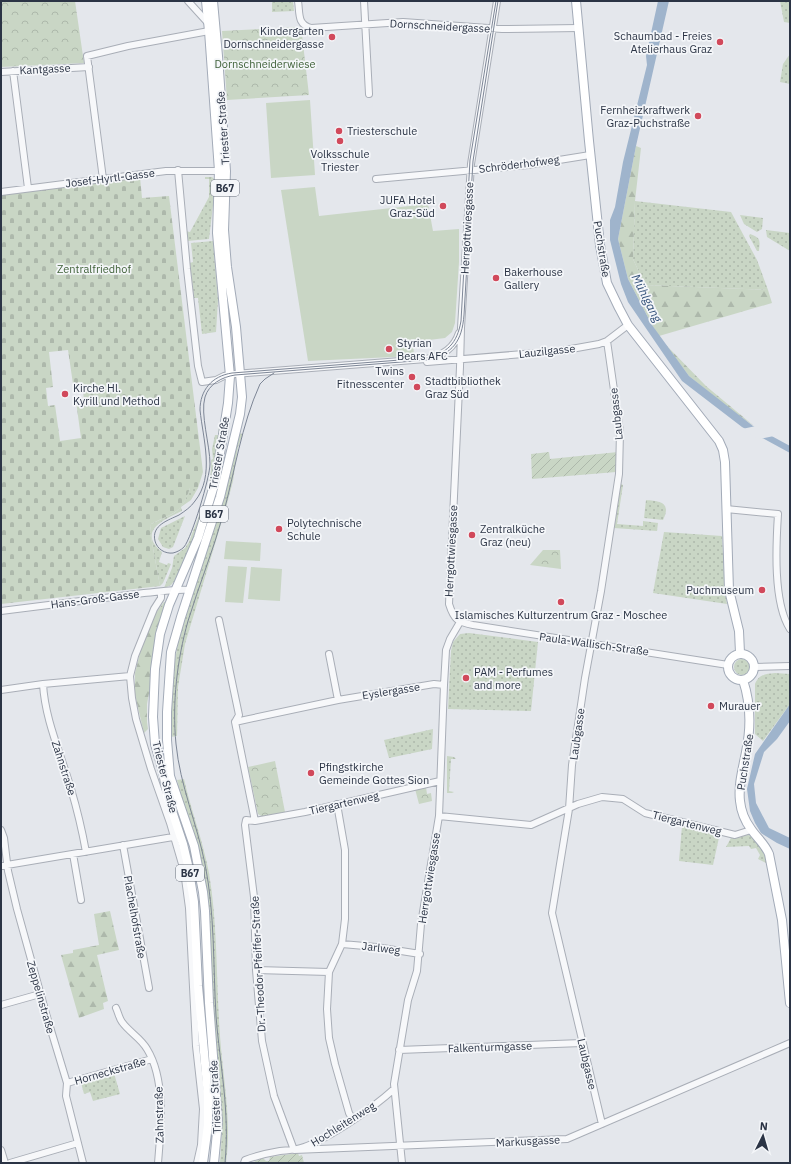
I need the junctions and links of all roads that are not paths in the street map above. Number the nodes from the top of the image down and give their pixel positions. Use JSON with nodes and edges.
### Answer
{"nodes":[{"id":1,"x":188,"y":1,"type":"edge"},
{"id":2,"x":206,"y":1,"type":"edge"},
{"id":3,"x":213,"y":1,"type":"edge"},
{"id":4,"x":298,"y":1,"type":"edge"},
{"id":5,"x":364,"y":1,"type":"edge"},
{"id":6,"x":497,"y":1,"type":"edge"},
{"id":7,"x":576,"y":1,"type":"edge"},
{"id":8,"x":365,"y":24,"type":"junction"},
{"id":9,"x":209,"y":27,"type":"junction"},
{"id":10,"x":493,"y":28,"type":"junction"},
{"id":11,"x":579,"y":28,"type":"junction"},
{"id":12,"x":89,"y":67,"type":"junction"},
{"id":13,"x":13,"y":71,"type":"junction"},
{"id":14,"x":1,"y":72,"type":"edge"},
{"id":15,"x":369,"y":94,"type":"dead end"},
{"id":16,"x":590,"y":155,"type":"junction"},
{"id":17,"x":471,"y":169,"type":"junction"},
{"id":18,"x":178,"y":170,"type":"junction"},
{"id":19,"x":219,"y":171,"type":"junction"},
{"id":20,"x":103,"y":179,"type":"junction"},
{"id":21,"x":376,"y":179,"type":"dead end"},
{"id":22,"x":28,"y":188,"type":"junction"},
{"id":23,"x":1,"y":192,"type":"edge"},
{"id":24,"x":628,"y":325,"type":"junction"},
{"id":25,"x":461,"y":328,"type":"junction"},
{"id":26,"x":608,"y":341,"type":"junction"},
{"id":27,"x":452,"y":347,"type":"junction"},
{"id":28,"x":460,"y":358,"type":"junction"},
{"id":29,"x":412,"y":361,"type":"junction"},
{"id":30,"x":241,"y":374,"type":"junction"},
{"id":31,"x":230,"y":375,"type":"junction"},
{"id":32,"x":726,"y":509,"type":"junction"},
{"id":33,"x":176,"y":589,"type":"junction"},
{"id":34,"x":189,"y":590,"type":"junction"},
{"id":35,"x":161,"y":592,"type":"junction"},
{"id":36,"x":1,"y":611,"type":"edge"},
{"id":37,"x":219,"y":620,"type":"dead end"},
{"id":38,"x":460,"y":622,"type":"junction"},
{"id":39,"x":790,"y":629,"type":"edge"},
{"id":40,"x":590,"y":643,"type":"junction"},
{"id":41,"x":740,"y":653,"type":"junction"},
{"id":42,"x":329,"y":654,"type":"dead end"},
{"id":43,"x":728,"y":665,"type":"junction"},
{"id":44,"x":790,"y":666,"type":"edge"},
{"id":45,"x":755,"y":667,"type":"junction"},
{"id":46,"x":130,"y":676,"type":"junction"},
{"id":47,"x":744,"y":680,"type":"junction"},
{"id":48,"x":43,"y":684,"type":"junction"},
{"id":49,"x":444,"y":685,"type":"junction"},
{"id":50,"x":1,"y":690,"type":"edge"},
{"id":51,"x":338,"y":700,"type":"junction"},
{"id":52,"x":235,"y":722,"type":"junction"},
{"id":53,"x":440,"y":781,"type":"junction"},
{"id":54,"x":337,"y":804,"type":"junction"},
{"id":55,"x":570,"y":809,"type":"junction"},
{"id":56,"x":439,"y":816,"type":"junction"},
{"id":57,"x":246,"y":820,"type":"joint"},
{"id":58,"x":255,"y":820,"type":"junction"},
{"id":59,"x":1,"y":830,"type":"edge"},
{"id":60,"x":751,"y":830,"type":"junction"},
{"id":61,"x":173,"y":837,"type":"junction"},
{"id":62,"x":123,"y":845,"type":"junction"},
{"id":63,"x":86,"y":852,"type":"junction"},
{"id":64,"x":73,"y":854,"type":"junction"},
{"id":65,"x":4,"y":866,"type":"edge"},
{"id":66,"x":82,"y":900,"type":"dead end"},
{"id":67,"x":342,"y":944,"type":"junction"},
{"id":68,"x":420,"y":954,"type":"junction"},
{"id":69,"x":256,"y":970,"type":"junction"},
{"id":70,"x":329,"y":972,"type":"junction"},
{"id":71,"x":148,"y":988,"type":"dead end"},
{"id":72,"x":40,"y":994,"type":"junction"},
{"id":73,"x":790,"y":1003,"type":"edge"},
{"id":74,"x":1,"y":1005,"type":"edge"},
{"id":75,"x":116,"y":1008,"type":"dead end"},
{"id":76,"x":582,"y":1043,"type":"junction"},
{"id":77,"x":790,"y":1043,"type":"edge"},
{"id":78,"x":399,"y":1050,"type":"junction"},
{"id":79,"x":152,"y":1059,"type":"junction"},
{"id":80,"x":67,"y":1083,"type":"junction"},
{"id":81,"x":394,"y":1089,"type":"junction"},
{"id":82,"x":353,"y":1120,"type":"junction"},
{"id":83,"x":602,"y":1124,"type":"junction"},
{"id":84,"x":78,"y":1143,"type":"junction"},
{"id":85,"x":400,"y":1147,"type":"junction"},
{"id":86,"x":1,"y":1150,"type":"edge"},
{"id":87,"x":294,"y":1150,"type":"junction"},
{"id":88,"x":5,"y":1163,"type":"edge"},
{"id":89,"x":10,"y":1163,"type":"edge"},
{"id":90,"x":83,"y":1163,"type":"edge"},
{"id":91,"x":158,"y":1163,"type":"edge"},
{"id":92,"x":197,"y":1163,"type":"edge"},
{"id":93,"x":203,"y":1163,"type":"edge"},
{"id":94,"x":214,"y":1163,"type":"edge"},
{"id":95,"x":244,"y":1163,"type":"edge"},
{"id":96,"x":402,"y":1163,"type":"edge"}],
"edges":[{"from":1,"to":9,"type":"street"},
{"from":2,"to":9,"type":"main road","name":"Triester Straße","number":"B67"},
{"from":3,"to":30,"type":"main road","name":"Triester Straße","number":"B67"},
{"from":4,"to":8,"type":"street","name":"Dornschneidergasse"},
{"from":5,"to":8,"type":"street"},
{"from":6,"to":10,"type":"street","name":"Herrgottwiesgasse"},
{"from":7,"to":11,"type":"main road","name":"Puchstraße"},
{"from":8,"to":10,"type":"street","name":"Dornschneidergasse"},
{"from":8,"to":15,"type":"street"},
{"from":9,"to":12,"type":"street"},
{"from":9,"to":19,"type":"main road","name":"Triester Straße","number":"B67"},
{"from":10,"to":11,"type":"street","name":"Dornschneidergasse"},
{"from":10,"to":17,"type":"street","name":"Herrgottwiesgasse"},
{"from":11,"to":16,"type":"main road","name":"Puchstraße"},
{"from":12,"to":13,"type":"street","name":"Kantgasse"},
{"from":12,"to":20,"type":"street"},
{"from":13,"to":14,"type":"street","name":"Kantgasse"},
{"from":13,"to":22,"type":"street"},
{"from":16,"to":17,"type":"street","name":"Schröderhofweg"},
{"from":16,"to":24,"type":"main road","name":"Puchstraße"},
{"from":17,"to":21,"type":"street","name":"Schröderhofweg"},
{"from":17,"to":25,"type":"street","name":"Herrgottwiesgasse"},
{"from":18,"to":19,"type":"street","name":"Josef-Hyrtl-Gasse"},
{"from":18,"to":20,"type":"street","name":"Josef-Hyrtl-Gasse"},
{"from":18,"to":31,"type":"street"},
{"from":19,"to":31,"type":"main road","name":"Triester Straße","number":"B67"},
{"from":20,"to":22,"type":"street","name":"Josef-Hyrtl-Gasse"},
{"from":22,"to":23,"type":"street","name":"Josef-Hyrtl-Gasse"},
{"from":24,"to":26,"type":"street","name":"Lauzilgasse"},
{"from":24,"to":32,"type":"main road","name":"Puchstraße"},
{"from":25,"to":27,"type":"street"},
{"from":25,"to":28,"type":"street","name":"Herrgottwiesgasse"},
{"from":26,"to":28,"type":"street","name":"Lauzilgasse"},
{"from":26,"to":40,"type":"street","name":"Laubgasse"},
{"from":27,"to":28,"type":"street"},
{"from":27,"to":29,"type":"street","name":"Lauzilgasse"},
{"from":28,"to":29,"type":"street","name":"Lauzilgasse"},
{"from":28,"to":38,"type":"street","name":"Herrgottwiesgasse"},
{"from":29,"to":30,"type":"street","name":"Lauzilgasse"},
{"from":30,"to":31,"type":"street"},
{"from":30,"to":34,"type":"main road","name":"Triester Straße","number":"B67"},
{"from":31,"to":33,"type":"main road","name":"Triester Straße","number":"B67"},
{"from":32,"to":39,"type":"street"},
{"from":32,"to":41,"type":"main road","name":"Puchstraße"},
{"from":33,"to":34,"type":"street","name":"Hans-Groß-Gasse"},
{"from":33,"to":35,"type":"street","name":"Hans-Groß-Gasse"},
{"from":33,"to":93,"type":"main road","name":"Triester Straße","number":"B67"},
{"from":34,"to":94,"type":"main road","name":"Triester Straße","number":"B67"},
{"from":35,"to":36,"type":"street","name":"Hans-Groß-Gasse"},
{"from":35,"to":46,"type":"street","name":"Triester Straße"},
{"from":37,"to":52,"type":"street"},
{"from":38,"to":40,"type":"street","name":"Paula-Wallisch-Straße"},
{"from":38,"to":49,"type":"street","name":"Herrgottwiesgasse"},
{"from":40,"to":43,"type":"street","name":"Paula-Wallisch-Straße"},
{"from":40,"to":55,"type":"street","name":"Laubgasse"},
{"from":41,"to":43,"type":"main road"},
{"from":41,"to":45,"type":"main road"},
{"from":42,"to":51,"type":"street"},
{"from":43,"to":47,"type":"main road"},
{"from":44,"to":45,"type":"street"},
{"from":45,"to":47,"type":"main road"},
{"from":46,"to":48,"type":"street"},
{"from":46,"to":61,"type":"street","name":"Triester Straße"},
{"from":47,"to":60,"type":"main road","name":"Puchstraße"},
{"from":48,"to":50,"type":"street"},
{"from":48,"to":63,"type":"street","name":"Zahnstraße"},
{"from":49,"to":51,"type":"street","name":"Eyslergasse"},
{"from":49,"to":53,"type":"street","name":"Herrgottwiesgasse"},
{"from":51,"to":52,"type":"street","name":"Eyslergasse"},
{"from":52,"to":58,"type":"street"},
{"from":53,"to":54,"type":"street","name":"Tiergartenweg"},
{"from":53,"to":56,"type":"street","name":"Herrgottwiesgasse"},
{"from":54,"to":58,"type":"street","name":"Tiergartenweg"},
{"from":54,"to":67,"type":"street"},
{"from":55,"to":56,"type":"street","name":"Tiergartenweg"},
{"from":55,"to":60,"type":"street","name":"Tiergartenweg"},
{"from":55,"to":76,"type":"street","name":"Laubgasse"},
{"from":56,"to":68,"type":"street","name":"Herrgottwiesgasse"},
{"from":57,"to":58,"type":"street","name":"Tiergartenweg"},
{"from":57,"to":69,"type":"street","name":"Dr.-Theodor-Pfeiffer-Straße"},
{"from":59,"to":65,"type":"street","name":"Zeppelinstraße"},
{"from":60,"to":73,"type":"main road","name":"Puchstraße"},
{"from":61,"to":62,"type":"street"},
{"from":61,"to":92,"type":"street","name":"Triester Straße"},
{"from":62,"to":63,"type":"street"},
{"from":62,"to":71,"type":"street","name":"Plachelhofstraße"},
{"from":63,"to":64,"type":"street"},
{"from":64,"to":65,"type":"street"},
{"from":64,"to":66,"type":"street"},
{"from":65,"to":72,"type":"street","name":"Zeppelinstraße"},
{"from":67,"to":68,"type":"street","name":"Jarlweg"},
{"from":67,"to":70,"type":"street"},
{"from":68,"to":78,"type":"street","name":"Herrgottwiesgasse"},
{"from":69,"to":70,"type":"street"},
{"from":69,"to":87,"type":"street","name":"Dr.-Theodor-Pfeiffer-Straße"},
{"from":70,"to":82,"type":"street"},
{"from":72,"to":74,"type":"street"},
{"from":72,"to":80,"type":"street","name":"Zeppelinstraße"},
{"from":75,"to":79,"type":"street","name":"Zahnstraße"},
{"from":76,"to":78,"type":"street","name":"Falkenturmgasse"},
{"from":76,"to":83,"type":"street","name":"Laubgasse"},
{"from":77,"to":83,"type":"street","name":"Markusgasse"},
{"from":78,"to":81,"type":"street","name":"Herrgottwiesgasse"},
{"from":79,"to":80,"type":"street","name":"Horneckstraße"},
{"from":79,"to":91,"type":"street","name":"Zahnstraße"},
{"from":80,"to":84,"type":"street","name":"Zeppelinstraße"},
{"from":81,"to":82,"type":"street","name":"Hochleitenweg"},
{"from":81,"to":85,"type":"street","name":"Herrgottwiesgasse"},
{"from":82,"to":87,"type":"street","name":"Hochleitenweg"},
{"from":83,"to":85,"type":"street","name":"Markusgasse"},
{"from":84,"to":89,"type":"street"},
{"from":84,"to":90,"type":"street","name":"Zeppelinstraße"},
{"from":85,"to":87,"type":"street","name":"Markusgasse"},
{"from":85,"to":96,"type":"street","name":"Herrgottwiesgasse"},
{"from":86,"to":88,"type":"street"},
{"from":87,"to":95,"type":"street","name":"Hochleitenweg"}]}
